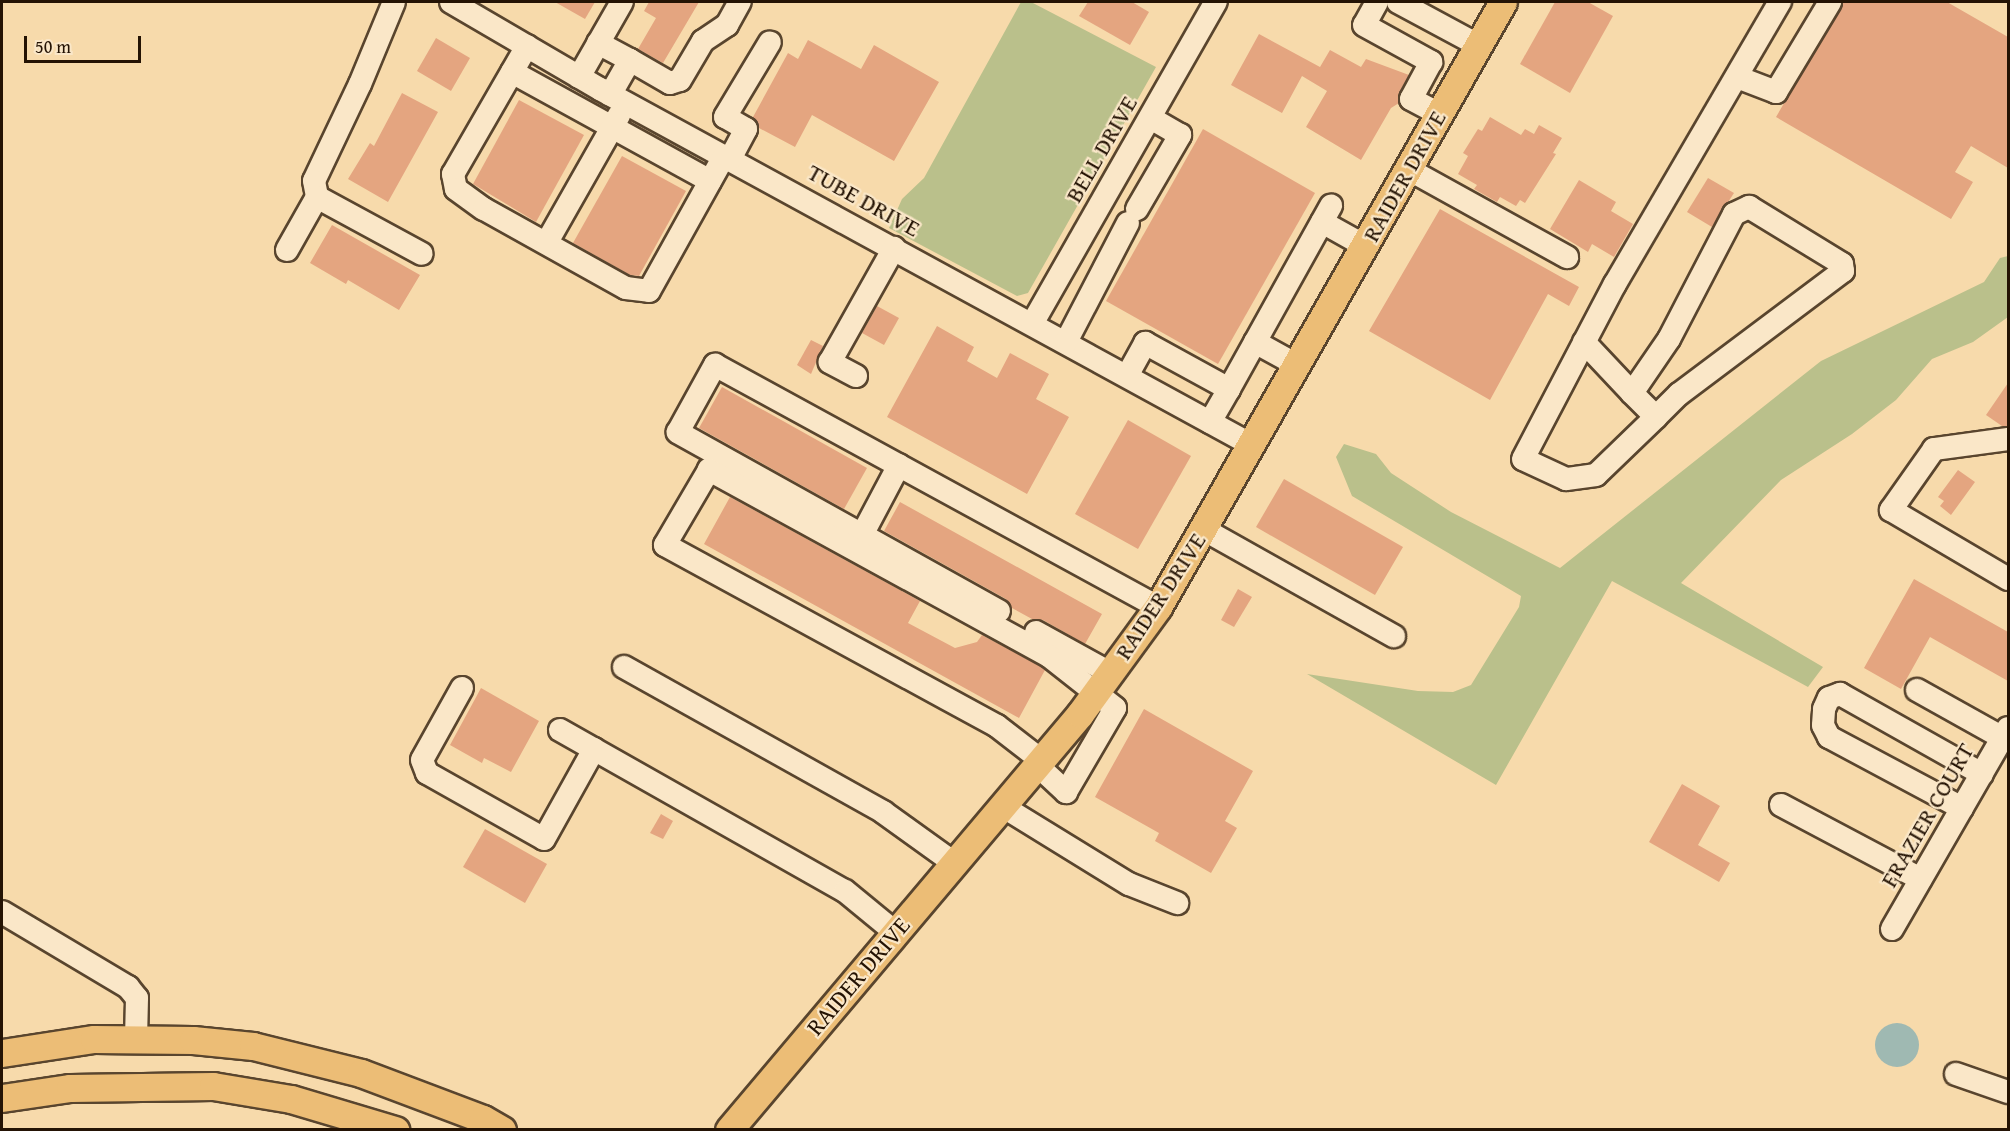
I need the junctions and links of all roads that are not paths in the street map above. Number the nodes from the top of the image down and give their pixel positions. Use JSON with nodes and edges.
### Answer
{"nodes":[{"id":1,"x":394,"y":2,"type":"edge"},
{"id":2,"x":622,"y":2,"type":"edge"},
{"id":3,"x":740,"y":2,"type":"edge"},
{"id":4,"x":1216,"y":2,"type":"edge"},
{"id":5,"x":1377,"y":2,"type":"edge"},
{"id":6,"x":1398,"y":2,"type":"edge"},
{"id":7,"x":1503,"y":2,"type":"edge"},
{"id":8,"x":1780,"y":2,"type":"edge"},
{"id":9,"x":1830,"y":2,"type":"edge"},
{"id":10,"x":464,"y":5,"type":"edge"},
{"id":11,"x":770,"y":42,"type":"dead end"},
{"id":12,"x":598,"y":43,"type":"junction"},
{"id":13,"x":1478,"y":45,"type":"junction"},
{"id":14,"x":527,"y":46,"type":"junction"},
{"id":15,"x":630,"y":60,"type":"junction"},
{"id":16,"x":512,"y":72,"type":"junction"},
{"id":17,"x":579,"y":77,"type":"junction"},
{"id":18,"x":1737,"y":77,"type":"junction"},
{"id":19,"x":618,"y":99,"type":"junction"},
{"id":20,"x":1439,"y":114,"type":"junction"},
{"id":21,"x":1150,"y":118,"type":"junction"},
{"id":22,"x":611,"y":129,"type":"junction"},
{"id":23,"x":727,"y":157,"type":"junction"},
{"id":24,"x":1408,"y":169,"type":"junction"},
{"id":25,"x":710,"y":182,"type":"junction"},
{"id":26,"x":317,"y":197,"type":"junction"},
{"id":27,"x":1090,"y":222,"type":"junction"},
{"id":28,"x":1128,"y":224,"type":"junction"},
{"id":29,"x":547,"y":242,"type":"junction"},
{"id":30,"x":1365,"y":246,"type":"junction"},
{"id":31,"x":894,"y":248,"type":"junction"},
{"id":32,"x":287,"y":250,"type":"dead end"},
{"id":33,"x":422,"y":254,"type":"dead end"},
{"id":34,"x":1567,"y":257,"type":"dead end"},
{"id":35,"x":1032,"y":324,"type":"junction"},
{"id":36,"x":1066,"y":342,"type":"junction"},
{"id":37,"x":1255,"y":342,"type":"junction"},
{"id":38,"x":1584,"y":342,"type":"junction"},
{"id":39,"x":1297,"y":365,"type":"junction"},
{"id":40,"x":856,"y":376,"type":"dead end"},
{"id":41,"x":1127,"y":376,"type":"junction"},
{"id":42,"x":1228,"y":389,"type":"junction"},
{"id":43,"x":1632,"y":393,"type":"junction"},
{"id":44,"x":1656,"y":417,"type":"junction"},
{"id":45,"x":1210,"y":422,"type":"junction"},
{"id":46,"x":2008,"y":439,"type":"edge"},
{"id":47,"x":1252,"y":445,"type":"junction"},
{"id":48,"x":899,"y":465,"type":"junction"},
{"id":49,"x":1203,"y":529,"type":"junction"},
{"id":50,"x":862,"y":535,"type":"junction"},
{"id":51,"x":2008,"y":579,"type":"edge"},
{"id":52,"x":1158,"y":607,"type":"junction"},
{"id":53,"x":1394,"y":636,"type":"dead end"},
{"id":54,"x":624,"y":667,"type":"dead end"},
{"id":55,"x":1103,"y":682,"type":"junction"},
{"id":56,"x":462,"y":688,"type":"dead end"},
{"id":57,"x":1917,"y":690,"type":"dead end"},
{"id":58,"x":560,"y":730,"type":"dead end"},
{"id":59,"x":2006,"y":733,"type":"edge"},
{"id":60,"x":594,"y":749,"type":"junction"},
{"id":61,"x":1039,"y":763,"type":"junction"},
{"id":62,"x":1982,"y":774,"type":"junction"},
{"id":63,"x":1781,"y":805,"type":"dead end"},
{"id":64,"x":1957,"y":805,"type":"junction"},
{"id":65,"x":1002,"y":806,"type":"junction"},
{"id":66,"x":954,"y":862,"type":"junction"},
{"id":67,"x":1917,"y":877,"type":"junction"},
{"id":68,"x":1177,"y":903,"type":"dead end"},
{"id":69,"x":2,"y":912,"type":"edge"},
{"id":70,"x":1892,"y":929,"type":"dead end"},
{"id":71,"x":895,"y":932,"type":"junction"},
{"id":72,"x":136,"y":1040,"type":"junction"},
{"id":73,"x":2,"y":1053,"type":"edge"},
{"id":74,"x":1956,"y":1074,"type":"dead end"},
{"id":75,"x":2008,"y":1092,"type":"edge"},
{"id":76,"x":2,"y":1098,"type":"edge"},
{"id":77,"x":395,"y":1130,"type":"edge"},
{"id":78,"x":502,"y":1130,"type":"edge"},
{"id":79,"x":729,"y":1130,"type":"edge"}],
"edges":[{"from":1,"to":26,"type":"street"},
{"from":2,"to":12,"type":"street"},
{"from":3,"to":15,"type":"street"},
{"from":4,"to":21,"type":"street","name":"BELL DRIVE"},
{"from":5,"to":20,"type":"street"},
{"from":6,"to":13,"type":"street"},
{"from":7,"to":13,"type":"main road","name":"RAIDER DRIVE"},
{"from":8,"to":18,"type":"street"},
{"from":9,"to":18,"type":"street"},
{"from":10,"to":14,"type":"street","name":"TUBE DRIVE"},
{"from":11,"to":23,"type":"street"},
{"from":12,"to":15,"type":"street"},
{"from":12,"to":17,"type":"street"},
{"from":13,"to":20,"type":"main road","name":"RAIDER DRIVE"},
{"from":14,"to":16,"type":"street"},
{"from":14,"to":17,"type":"street","name":"TUBE DRIVE"},
{"from":15,"to":19,"type":"street"},
{"from":16,"to":22,"type":"street"},
{"from":16,"to":29,"type":"street"},
{"from":17,"to":19,"type":"street","name":"TUBE DRIVE"},
{"from":18,"to":38,"type":"street"},
{"from":19,"to":22,"type":"street"},
{"from":19,"to":23,"type":"street","name":"TUBE DRIVE"},
{"from":20,"to":24,"type":"main road","name":"RAIDER DRIVE"},
{"from":21,"to":27,"type":"street","name":"BELL DRIVE"},
{"from":21,"to":28,"type":"street"},
{"from":22,"to":25,"type":"street"},
{"from":22,"to":29,"type":"street"},
{"from":23,"to":25,"type":"street"},
{"from":23,"to":31,"type":"street","name":"TUBE DRIVE"},
{"from":24,"to":30,"type":"main road","name":"RAIDER DRIVE"},
{"from":24,"to":34,"type":"street"},
{"from":25,"to":29,"type":"street"},
{"from":26,"to":32,"type":"street"},
{"from":26,"to":33,"type":"street"},
{"from":27,"to":28,"type":"street"},
{"from":27,"to":35,"type":"street","name":"BELL DRIVE"},
{"from":28,"to":36,"type":"street"},
{"from":30,"to":37,"type":"street"},
{"from":30,"to":39,"type":"main road","name":"RAIDER DRIVE"},
{"from":31,"to":35,"type":"street","name":"TUBE DRIVE"},
{"from":31,"to":40,"type":"street"},
{"from":35,"to":36,"type":"street","name":"TUBE DRIVE"},
{"from":36,"to":41,"type":"street","name":"TUBE DRIVE"},
{"from":37,"to":39,"type":"street"},
{"from":37,"to":42,"type":"street"},
{"from":38,"to":43,"type":"street"},
{"from":38,"to":44,"type":"street"},
{"from":39,"to":47,"type":"main road","name":"RAIDER DRIVE"},
{"from":41,"to":42,"type":"street"},
{"from":41,"to":45,"type":"street","name":"TUBE DRIVE"},
{"from":42,"to":45,"type":"street"},
{"from":43,"to":44,"type":"street"},
{"from":43,"to":44,"type":"street"},
{"from":45,"to":47,"type":"street","name":"TUBE DRIVE"},
{"from":46,"to":51,"type":"street"},
{"from":47,"to":49,"type":"main road","name":"RAIDER DRIVE"},
{"from":48,"to":50,"type":"street"},
{"from":48,"to":50,"type":"street"},
{"from":48,"to":52,"type":"street"},
{"from":49,"to":52,"type":"main road","name":"RAIDER DRIVE"},
{"from":49,"to":53,"type":"street"},
{"from":50,"to":55,"type":"street"},
{"from":52,"to":55,"type":"main road","name":"RAIDER DRIVE"},
{"from":54,"to":66,"type":"street"},
{"from":55,"to":61,"type":"main road","name":"RAIDER DRIVE"},
{"from":55,"to":61,"type":"street"},
{"from":55,"to":61,"type":"street"},
{"from":56,"to":60,"type":"street"},
{"from":57,"to":59,"type":"street"},
{"from":58,"to":60,"type":"street"},
{"from":59,"to":62,"type":"street","name":"FRAZIER COURT"},
{"from":60,"to":71,"type":"street"},
{"from":61,"to":65,"type":"main road","name":"RAIDER DRIVE"},
{"from":62,"to":64,"type":"street","name":"FRAZIER COURT"},
{"from":62,"to":64,"type":"street"},
{"from":63,"to":67,"type":"street"},
{"from":64,"to":67,"type":"street","name":"FRAZIER COURT"},
{"from":65,"to":66,"type":"main road","name":"RAIDER DRIVE"},
{"from":65,"to":68,"type":"street"},
{"from":66,"to":71,"type":"main road","name":"RAIDER DRIVE"},
{"from":67,"to":70,"type":"street","name":"FRAZIER COURT"},
{"from":69,"to":72,"type":"street"},
{"from":71,"to":79,"type":"main road","name":"RAIDER DRIVE"},
{"from":72,"to":73,"type":"main road"},
{"from":72,"to":78,"type":"main road"},
{"from":74,"to":75,"type":"street"},
{"from":76,"to":77,"type":"main road"}]}
